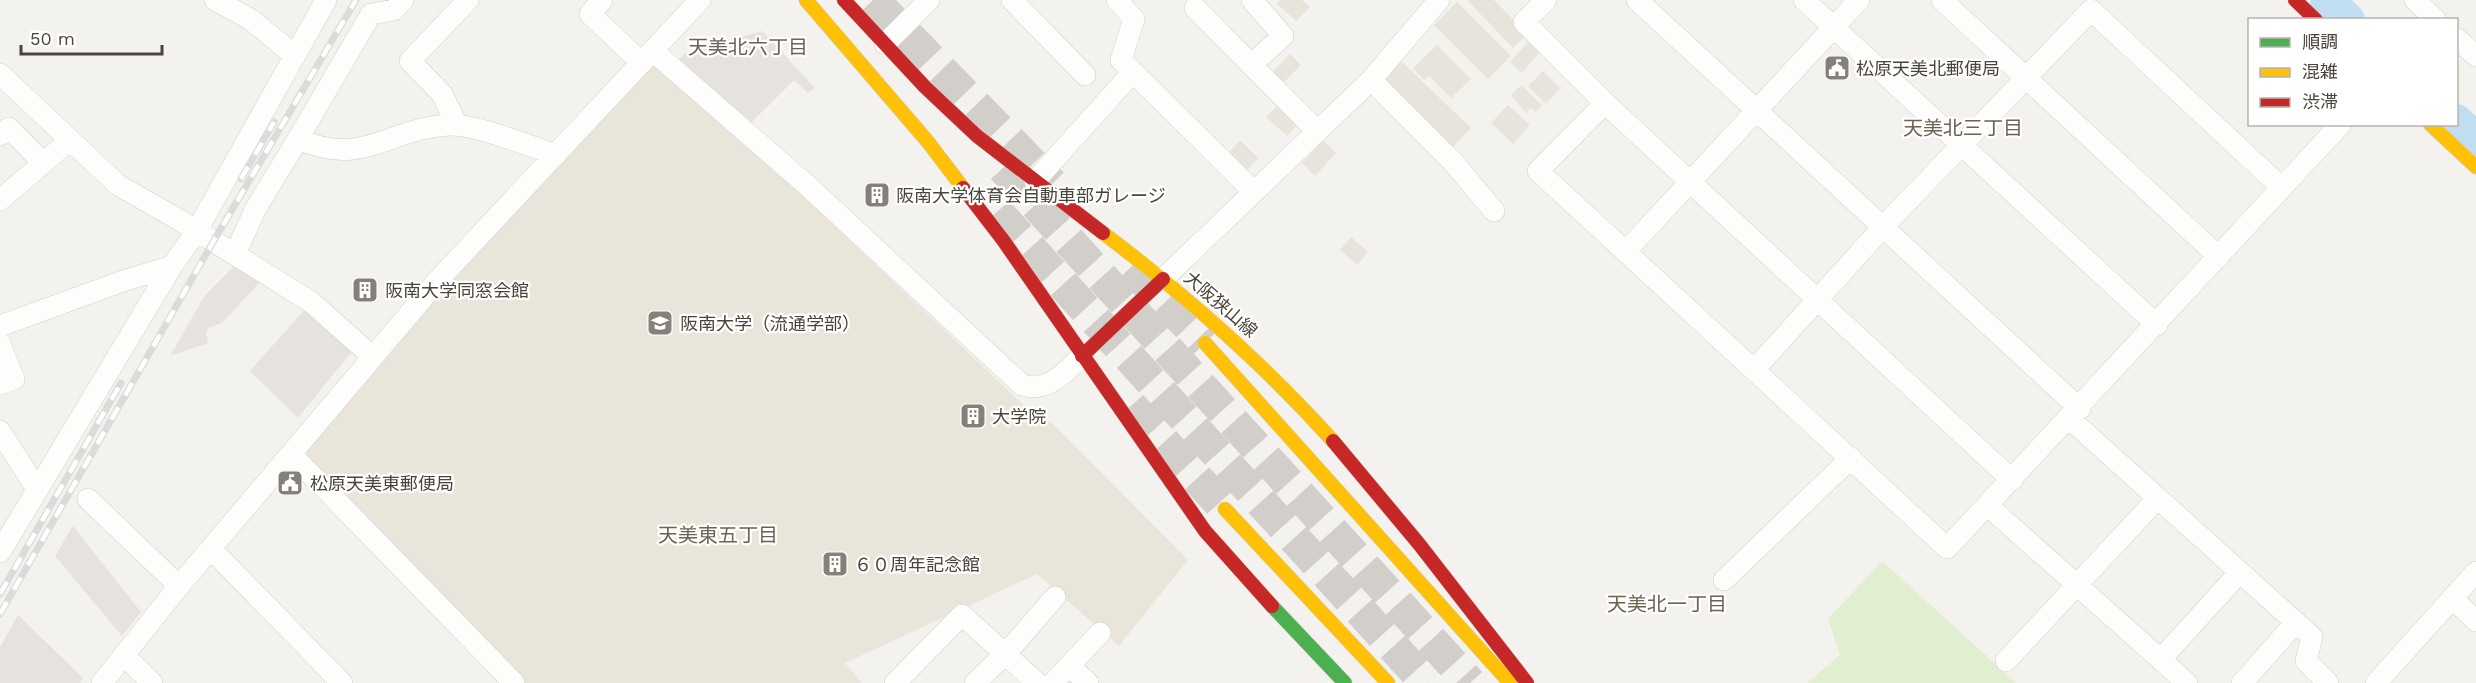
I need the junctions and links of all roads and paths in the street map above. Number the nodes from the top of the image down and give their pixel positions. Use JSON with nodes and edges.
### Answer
{"nodes":[{"id":1,"x":215,"y":0,"type":"edge"},
{"id":2,"x":326,"y":0,"type":"edge"},
{"id":3,"x":403,"y":0,"type":"edge"},
{"id":4,"x":468,"y":0,"type":"edge"},
{"id":5,"x":602,"y":0,"type":"edge"},
{"id":6,"x":700,"y":0,"type":"edge"},
{"id":7,"x":806,"y":0,"type":"edge"},
{"id":8,"x":844,"y":0,"type":"edge"},
{"id":9,"x":928,"y":0,"type":"edge"},
{"id":10,"x":1012,"y":0,"type":"edge"},
{"id":11,"x":1117,"y":0,"type":"edge"},
{"id":12,"x":1252,"y":0,"type":"edge"},
{"id":13,"x":1439,"y":0,"type":"edge"},
{"id":14,"x":1546,"y":0,"type":"edge"},
{"id":15,"x":1637,"y":0,"type":"edge"},
{"id":16,"x":1804,"y":0,"type":"edge"},
{"id":17,"x":1859,"y":0,"type":"edge"},
{"id":18,"x":1942,"y":0,"type":"edge"},
{"id":19,"x":2295,"y":0,"type":"edge"},
{"id":20,"x":2415,"y":0,"type":"edge"},
{"id":21,"x":2091,"y":3,"type":"edge"},
{"id":22,"x":1195,"y":8,"type":"dead end"},
{"id":23,"x":2314,"y":18,"type":"edge"},
{"id":24,"x":2434,"y":18,"type":"edge"},
{"id":25,"x":1834,"y":27,"type":"junction"},
{"id":26,"x":2458,"y":39,"type":"edge"},
{"id":27,"x":885,"y":44,"type":"junction"},
{"id":28,"x":294,"y":55,"type":"junction"},
{"id":29,"x":2476,"y":56,"type":"edge"},
{"id":30,"x":647,"y":57,"type":"junction"},
{"id":31,"x":1251,"y":65,"type":"junction"},
{"id":32,"x":1133,"y":72,"type":"junction"},
{"id":33,"x":0,"y":74,"type":"edge"},
{"id":34,"x":1085,"y":75,"type":"dead end"},
{"id":35,"x":2026,"y":77,"type":"junction"},
{"id":36,"x":1371,"y":80,"type":"junction"},
{"id":37,"x":1605,"y":103,"type":"junction"},
{"id":38,"x":1756,"y":110,"type":"junction"},
{"id":39,"x":457,"y":125,"type":"junction"},
{"id":40,"x":2339,"y":126,"type":"edge"},
{"id":41,"x":2432,"y":126,"type":"edge"},
{"id":42,"x":1317,"y":132,"type":"junction"},
{"id":43,"x":0,"y":135,"type":"edge"},
{"id":44,"x":298,"y":139,"type":"junction"},
{"id":45,"x":70,"y":140,"type":"junction"},
{"id":46,"x":1961,"y":145,"type":"junction"},
{"id":47,"x":556,"y":155,"type":"junction"},
{"id":48,"x":43,"y":163,"type":"junction"},
{"id":49,"x":2476,"y":167,"type":"edge"},
{"id":50,"x":1035,"y":181,"type":"junction"},
{"id":51,"x":1690,"y":182,"type":"junction"},
{"id":52,"x":2282,"y":188,"type":"junction"},
{"id":53,"x":1254,"y":192,"type":"junction"},
{"id":54,"x":0,"y":200,"type":"edge"},
{"id":55,"x":1494,"y":211,"type":"dead end"},
{"id":56,"x":1883,"y":227,"type":"junction"},
{"id":57,"x":196,"y":232,"type":"junction"},
{"id":58,"x":1627,"y":250,"type":"junction"},
{"id":59,"x":235,"y":254,"type":"junction"},
{"id":60,"x":2219,"y":257,"type":"junction"},
{"id":61,"x":172,"y":266,"type":"junction"},
{"id":62,"x":1163,"y":279,"type":"junction"},
{"id":63,"x":1817,"y":299,"type":"junction"},
{"id":64,"x":2157,"y":325,"type":"junction"},
{"id":65,"x":0,"y":326,"type":"edge"},
{"id":66,"x":1205,"y":343,"type":"tunnel mouth"},
{"id":67,"x":0,"y":344,"type":"edge"},
{"id":68,"x":1082,"y":356,"type":"junction"},
{"id":69,"x":373,"y":357,"type":"junction"},
{"id":70,"x":1754,"y":370,"type":"junction"},
{"id":71,"x":0,"y":384,"type":"edge"},
{"id":72,"x":2074,"y":414,"type":"junction"},
{"id":73,"x":0,"y":431,"type":"edge"},
{"id":74,"x":292,"y":455,"type":"junction"},
{"id":75,"x":1851,"y":458,"type":"junction"},
{"id":76,"x":2012,"y":480,"type":"junction"},
{"id":77,"x":36,"y":488,"type":"junction"},
{"id":78,"x":2158,"y":498,"type":"junction"},
{"id":79,"x":88,"y":500,"type":"dead end"},
{"id":80,"x":1988,"y":505,"type":"junction"},
{"id":81,"x":1225,"y":509,"type":"tunnel mouth"},
{"id":82,"x":3,"y":541,"type":"edge"},
{"id":83,"x":211,"y":549,"type":"junction"},
{"id":84,"x":2240,"y":572,"type":"junction"},
{"id":85,"x":2476,"y":573,"type":"edge"},
{"id":86,"x":1724,"y":580,"type":"dead end"},
{"id":87,"x":2077,"y":585,"type":"junction"},
{"id":88,"x":179,"y":586,"type":"junction"},
{"id":89,"x":1055,"y":597,"type":"dead end"},
{"id":90,"x":2452,"y":598,"type":"junction"},
{"id":91,"x":2476,"y":621,"type":"edge"},
{"id":92,"x":2296,"y":622,"type":"junction"},
{"id":93,"x":1100,"y":633,"type":"dead end"},
{"id":94,"x":1004,"y":653,"type":"junction"},
{"id":95,"x":125,"y":656,"type":"junction"},
{"id":96,"x":2161,"y":659,"type":"junction"},
{"id":97,"x":2006,"y":661,"type":"dead end"},
{"id":98,"x":1069,"y":666,"type":"junction"},
{"id":99,"x":508,"y":681,"type":"edge"},
{"id":100,"x":102,"y":683,"type":"edge"},
{"id":101,"x":152,"y":683,"type":"edge"},
{"id":102,"x":342,"y":683,"type":"edge"},
{"id":103,"x":895,"y":683,"type":"edge"},
{"id":104,"x":975,"y":683,"type":"edge"},
{"id":105,"x":1037,"y":683,"type":"edge"},
{"id":106,"x":1053,"y":683,"type":"edge"},
{"id":107,"x":1088,"y":683,"type":"edge"},
{"id":108,"x":1345,"y":683,"type":"edge"},
{"id":109,"x":1388,"y":683,"type":"edge"},
{"id":110,"x":1510,"y":683,"type":"edge"},
{"id":111,"x":1527,"y":683,"type":"edge"},
{"id":112,"x":2187,"y":683,"type":"edge"},
{"id":113,"x":2242,"y":683,"type":"edge"},
{"id":114,"x":2328,"y":683,"type":"edge"},
{"id":115,"x":2376,"y":683,"type":"edge"}],
"edges":[{"from":1,"to":28,"type":"street"},
{"from":2,"to":28,"type":"street"},
{"from":3,"to":44,"type":"street"},
{"from":4,"to":39,"type":"street"},
{"from":5,"to":30,"type":"street"},
{"from":6,"to":30,"type":"street"},
{"from":7,"to":68,"type":"main road"},
{"from":8,"to":27,"type":"main road","name":"大阪狭山線"},
{"from":9,"to":27,"type":"street"},
{"from":10,"to":34,"type":"street"},
{"from":11,"to":32,"type":"street"},
{"from":12,"to":31,"type":"street"},
{"from":13,"to":36,"type":"street"},
{"from":14,"to":37,"type":"street"},
{"from":15,"to":38,"type":"street"},
{"from":16,"to":25,"type":"street"},
{"from":17,"to":25,"type":"street"},
{"from":18,"to":35,"type":"street"},
{"from":19,"to":23,"type":"main road"},
{"from":20,"to":24,"type":"street"},
{"from":21,"to":35,"type":"street"},
{"from":21,"to":52,"type":"street"},
{"from":22,"to":31,"type":"street"},
{"from":25,"to":38,"type":"street"},
{"from":25,"to":46,"type":"street"},
{"from":26,"to":29,"type":"street"},
{"from":27,"to":50,"type":"main road","name":"大阪狭山線"},
{"from":28,"to":57,"type":"street"},
{"from":30,"to":47,"type":"street"},
{"from":30,"to":68,"type":"street"},
{"from":31,"to":42,"type":"street"},
{"from":32,"to":50,"type":"street"},
{"from":32,"to":53,"type":"street"},
{"from":33,"to":45,"type":"street"},
{"from":35,"to":46,"type":"street"},
{"from":35,"to":60,"type":"street"},
{"from":36,"to":42,"type":"street"},
{"from":36,"to":55,"type":"street"},
{"from":37,"to":51,"type":"street"},
{"from":37,"to":58,"type":"street"},
{"from":38,"to":51,"type":"street"},
{"from":38,"to":56,"type":"street"},
{"from":39,"to":44,"type":"street"},
{"from":39,"to":47,"type":"street"},
{"from":40,"to":52,"type":"street"},
{"from":41,"to":49,"type":"main road"},
{"from":42,"to":53,"type":"street"},
{"from":43,"to":48,"type":"street"},
{"from":44,"to":59,"type":"street"},
{"from":45,"to":48,"type":"street"},
{"from":45,"to":57,"type":"street"},
{"from":46,"to":56,"type":"street"},
{"from":46,"to":64,"type":"street"},
{"from":47,"to":69,"type":"street"},
{"from":48,"to":54,"type":"street"},
{"from":50,"to":62,"type":"main road","name":"大阪狭山線"},
{"from":51,"to":58,"type":"street"},
{"from":51,"to":63,"type":"street"},
{"from":52,"to":60,"type":"street"},
{"from":53,"to":62,"type":"street"},
{"from":56,"to":63,"type":"street"},
{"from":56,"to":72,"type":"street"},
{"from":57,"to":59,"type":"street"},
{"from":57,"to":61,"type":"street"},
{"from":58,"to":70,"type":"street"},
{"from":59,"to":69,"type":"street"},
{"from":60,"to":64,"type":"street"},
{"from":61,"to":65,"type":"street"},
{"from":61,"to":77,"type":"street"},
{"from":62,"to":68,"type":"main road"},
{"from":62,"to":111,"type":"main road","name":"大阪狭山線"},
{"from":63,"to":70,"type":"street"},
{"from":63,"to":76,"type":"street"},
{"from":64,"to":72,"type":"street"},
{"from":66,"to":110,"type":"main road"},
{"from":67,"to":71,"type":"street"},
{"from":68,"to":108,"type":"main road"},
{"from":69,"to":74,"type":"street"},
{"from":70,"to":75,"type":"street"},
{"from":72,"to":76,"type":"street"},
{"from":72,"to":78,"type":"street"},
{"from":73,"to":77,"type":"street"},
{"from":74,"to":83,"type":"street"},
{"from":74,"to":99,"type":"street"},
{"from":75,"to":80,"type":"street"},
{"from":75,"to":86,"type":"street"},
{"from":76,"to":80,"type":"street"},
{"from":77,"to":82,"type":"street"},
{"from":78,"to":84,"type":"street"},
{"from":78,"to":87,"type":"street"},
{"from":79,"to":88,"type":"street"},
{"from":80,"to":87,"type":"street"},
{"from":81,"to":109,"type":"main road"},
{"from":83,"to":88,"type":"street"},
{"from":83,"to":102,"type":"street"},
{"from":84,"to":92,"type":"street"},
{"from":84,"to":96,"type":"street"},
{"from":85,"to":90,"type":"street"},
{"from":87,"to":96,"type":"street"},
{"from":87,"to":97,"type":"street"},
{"from":88,"to":95,"type":"street"},
{"from":89,"to":94,"type":"street"},
{"from":90,"to":91,"type":"street"},
{"from":90,"to":115,"type":"street"},
{"from":92,"to":113,"type":"street"},
{"from":92,"to":114,"type":"street"},
{"from":93,"to":98,"type":"street"},
{"from":94,"to":103,"type":"street"},
{"from":94,"to":104,"type":"street"},
{"from":94,"to":105,"type":"street"},
{"from":95,"to":100,"type":"street"},
{"from":95,"to":101,"type":"street"},
{"from":96,"to":112,"type":"street"},
{"from":98,"to":106,"type":"street"},
{"from":98,"to":107,"type":"street"}]}
